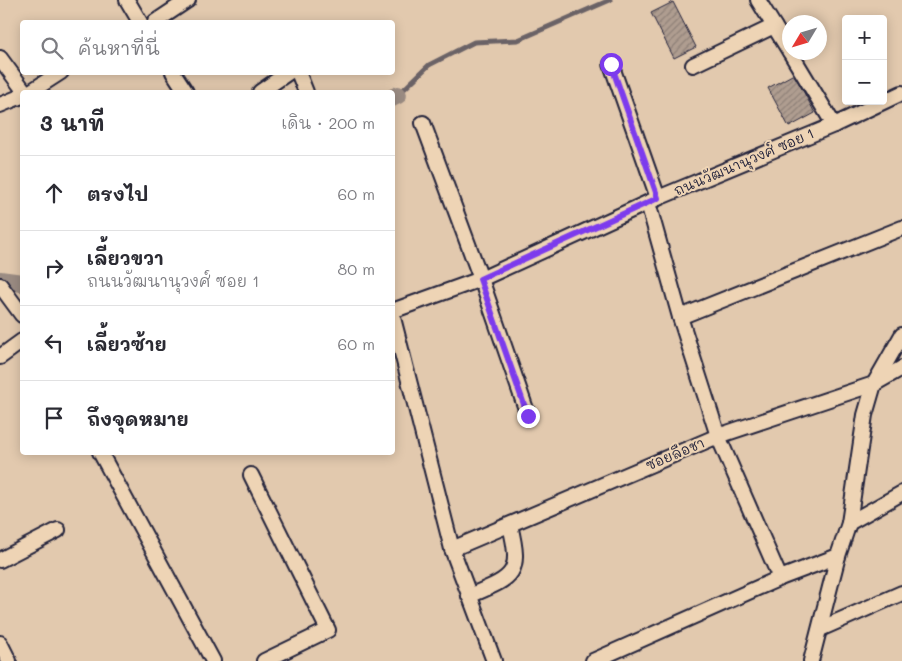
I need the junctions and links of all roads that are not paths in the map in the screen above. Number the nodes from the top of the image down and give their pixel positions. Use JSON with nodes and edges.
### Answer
{"nodes":[{"id":1,"x":127,"y":0,"type":"edge"},
{"id":2,"x":188,"y":0,"type":"edge"},
{"id":3,"x":758,"y":0,"type":"edge"},
{"id":4,"x":139,"y":20,"type":"edge"},
{"id":5,"x":158,"y":20,"type":"edge"},
{"id":6,"x":774,"y":26,"type":"junction"},
{"id":7,"x":782,"y":39,"type":"edge"},
{"id":8,"x":0,"y":58,"type":"edge"},
{"id":9,"x":795,"y":60,"type":"edge"},
{"id":10,"x":611,"y":64,"type":"dead end"},
{"id":11,"x":693,"y":65,"type":"dead end"},
{"id":12,"x":56,"y":75,"type":"edge"},
{"id":13,"x":174,"y":75,"type":"edge"},
{"id":14,"x":285,"y":75,"type":"edge"},
{"id":15,"x":299,"y":75,"type":"edge"},
{"id":16,"x":24,"y":90,"type":"edge"},
{"id":17,"x":33,"y":90,"type":"edge"},
{"id":18,"x":185,"y":90,"type":"edge"},
{"id":19,"x":263,"y":90,"type":"edge"},
{"id":20,"x":305,"y":90,"type":"edge"},
{"id":21,"x":902,"y":93,"type":"edge"},
{"id":22,"x":20,"y":97,"type":"edge"},
{"id":23,"x":0,"y":105,"type":"edge"},
{"id":24,"x":423,"y":123,"type":"dead end"},
{"id":25,"x":834,"y":124,"type":"junction"},
{"id":26,"x":653,"y":200,"type":"junction"},
{"id":27,"x":902,"y":228,"type":"edge"},
{"id":28,"x":480,"y":279,"type":"junction"},
{"id":29,"x":2,"y":287,"type":"edge"},
{"id":30,"x":395,"y":311,"type":"edge"},
{"id":31,"x":20,"y":312,"type":"edge"},
{"id":32,"x":680,"y":317,"type":"junction"},
{"id":33,"x":395,"y":324,"type":"edge"},
{"id":34,"x":902,"y":335,"type":"edge"},
{"id":35,"x":20,"y":342,"type":"edge"},
{"id":36,"x":0,"y":357,"type":"edge"},
{"id":37,"x":902,"y":368,"type":"edge"},
{"id":38,"x":874,"y":384,"type":"junction"},
{"id":39,"x":528,"y":416,"type":"dead end"},
{"id":40,"x":718,"y":436,"type":"junction"},
{"id":41,"x":102,"y":455,"type":"edge"},
{"id":42,"x":251,"y":475,"type":"dead end"},
{"id":43,"x":902,"y":493,"type":"edge"},
{"id":44,"x":849,"y":523,"type":"junction"},
{"id":45,"x":510,"y":525,"type":"junction"},
{"id":46,"x":58,"y":530,"type":"dead end"},
{"id":47,"x":452,"y":549,"type":"junction"},
{"id":48,"x":838,"y":556,"type":"junction"},
{"id":49,"x":0,"y":560,"type":"edge"},
{"id":50,"x":780,"y":578,"type":"junction"},
{"id":51,"x":902,"y":593,"type":"edge"},
{"id":52,"x":469,"y":596,"type":"junction"},
{"id":53,"x":820,"y":629,"type":"junction"},
{"id":54,"x":0,"y":643,"type":"edge"},
{"id":55,"x":9,"y":661,"type":"edge"},
{"id":56,"x":213,"y":661,"type":"edge"},
{"id":57,"x":264,"y":661,"type":"edge"},
{"id":58,"x":494,"y":661,"type":"edge"},
{"id":59,"x":593,"y":661,"type":"edge"},
{"id":60,"x":811,"y":661,"type":"edge"}],
"edges":[{"from":1,"to":4,"type":"street"},
{"from":2,"to":5,"type":"street"},
{"from":3,"to":6,"type":"street"},
{"from":6,"to":7,"type":"street"},
{"from":6,"to":11,"type":"street"},
{"from":8,"to":16,"type":"street"},
{"from":9,"to":25,"type":"street"},
{"from":10,"to":26,"type":"street"},
{"from":12,"to":17,"type":"street"},
{"from":13,"to":18,"type":"street"},
{"from":14,"to":19,"type":"street"},
{"from":15,"to":20,"type":"street"},
{"from":21,"to":25,"type":"street","name":"ถนนวัฒนานุวงศ์ ซอย 1"},
{"from":22,"to":23,"type":"street"},
{"from":24,"to":28,"type":"street"},
{"from":25,"to":26,"type":"street","name":"ถนนวัฒนานุวงศ์ ซอย 1"},
{"from":26,"to":28,"type":"street","name":"ถนนวัฒนานุวงศ์ ซอย 1"},
{"from":26,"to":32,"type":"street"},
{"from":27,"to":32,"type":"street"},
{"from":28,"to":30,"type":"street","name":"ถนนวัฒนานุวงศ์ ซอย 1"},
{"from":28,"to":39,"type":"street"},
{"from":29,"to":31,"type":"street"},
{"from":32,"to":40,"type":"street"},
{"from":33,"to":47,"type":"street"},
{"from":34,"to":38,"type":"street"},
{"from":35,"to":36,"type":"street"},
{"from":37,"to":38,"type":"street","name":"ซอยลือชา"},
{"from":38,"to":40,"type":"street","name":"ซอยลือชา"},
{"from":38,"to":44,"type":"street"},
{"from":40,"to":45,"type":"street","name":"ซอยลือชา"},
{"from":40,"to":50,"type":"street"},
{"from":41,"to":56,"type":"street"},
{"from":42,"to":57,"type":"street"},
{"from":43,"to":44,"type":"street"},
{"from":44,"to":48,"type":"street"},
{"from":45,"to":47,"type":"street","name":"ซอยลือชา"},
{"from":45,"to":52,"type":"street"},
{"from":46,"to":49,"type":"street"},
{"from":47,"to":52,"type":"street"},
{"from":48,"to":50,"type":"street"},
{"from":48,"to":53,"type":"street"},
{"from":50,"to":59,"type":"street"},
{"from":51,"to":53,"type":"street"},
{"from":52,"to":58,"type":"street"},
{"from":53,"to":60,"type":"street"},
{"from":54,"to":55,"type":"street"}]}
